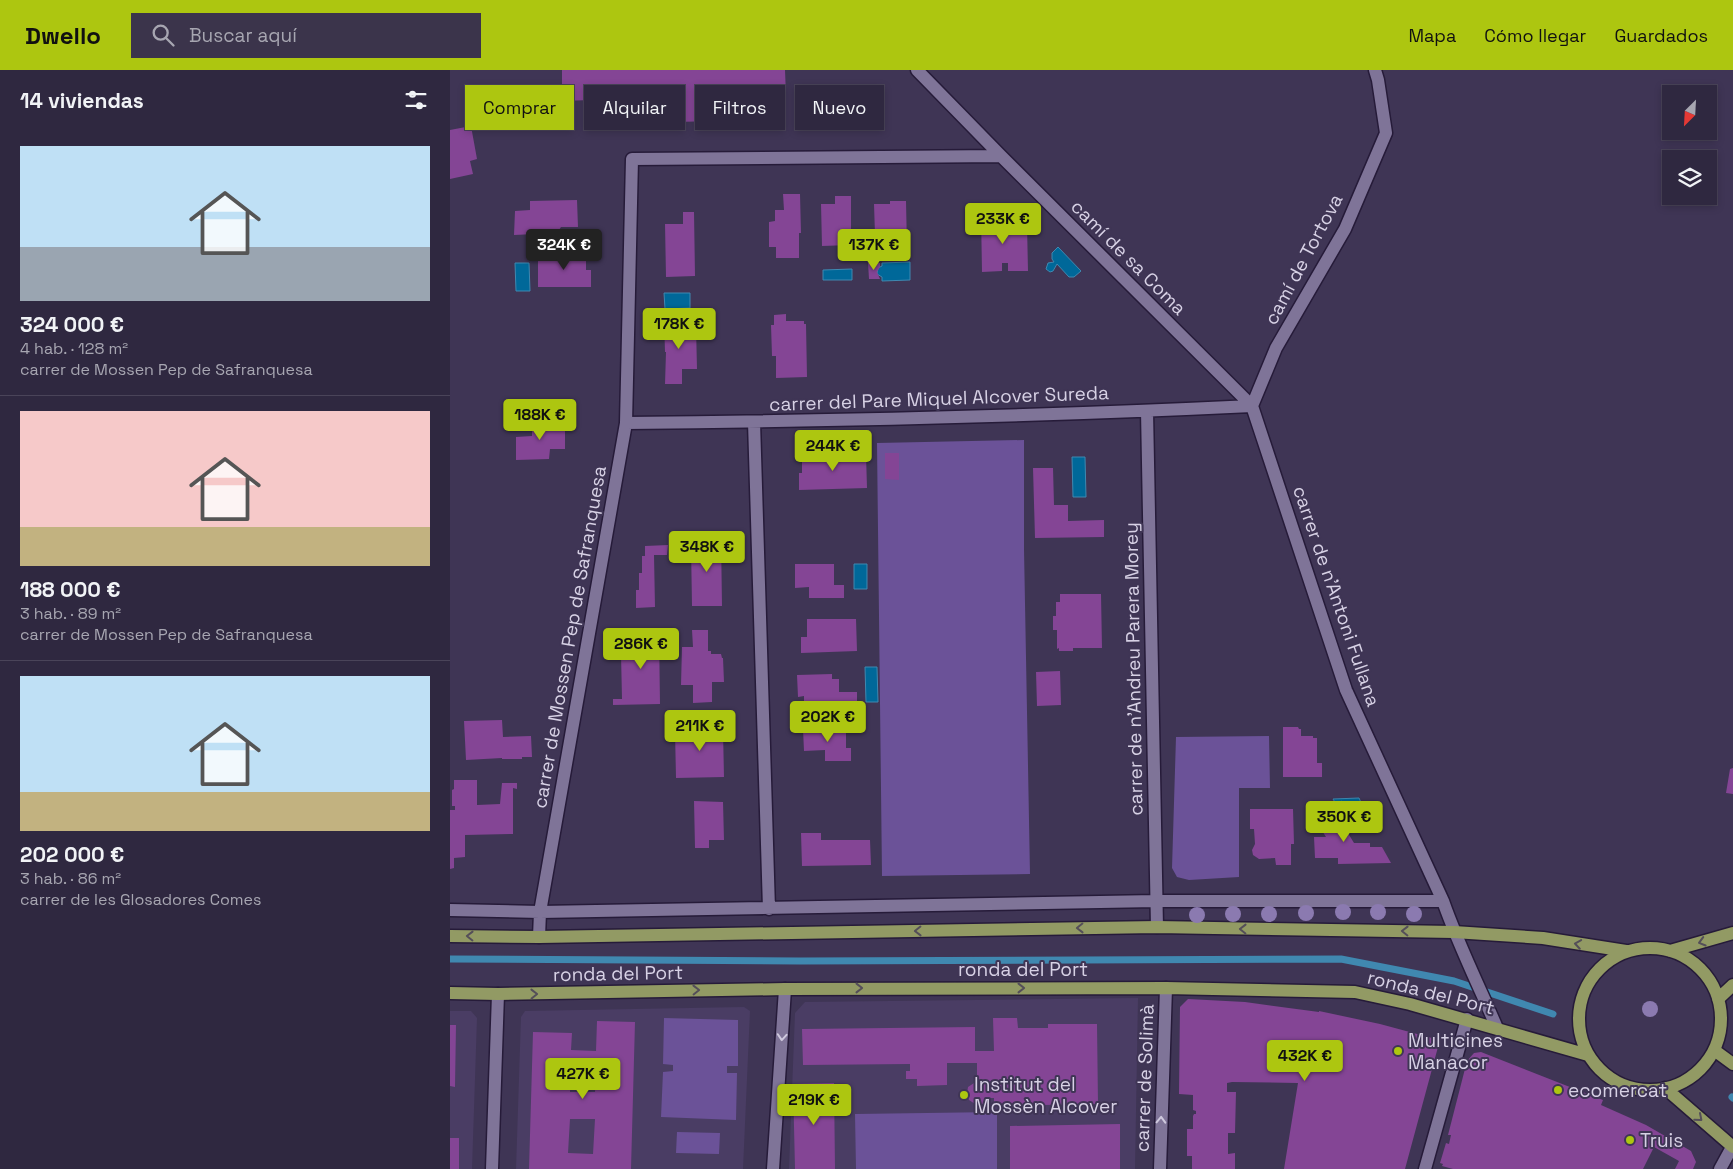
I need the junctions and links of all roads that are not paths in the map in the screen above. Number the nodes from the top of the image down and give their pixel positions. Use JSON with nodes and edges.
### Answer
{"nodes":[{"id":1,"x":917,"y":70,"type":"edge"},
{"id":2,"x":1375,"y":70,"type":"edge"},
{"id":3,"x":1001,"y":156,"type":"junction"},
{"id":4,"x":1252,"y":406,"type":"junction"},
{"id":5,"x":1147,"y":411,"type":"junction"},
{"id":6,"x":754,"y":422,"type":"junction"},
{"id":7,"x":626,"y":423,"type":"junction"},
{"id":8,"x":1443,"y":900,"type":"junction"},
{"id":9,"x":1156,"y":901,"type":"junction"},
{"id":10,"x":769,"y":909,"type":"junction"},
{"id":11,"x":450,"y":910,"type":"edge"},
{"id":12,"x":540,"y":912,"type":"junction"},
{"id":13,"x":1157,"y":927,"type":"junction"},
{"id":14,"x":1454,"y":932,"type":"junction"},
{"id":15,"x":1733,"y":933,"type":"edge"},
{"id":16,"x":450,"y":936,"type":"edge"},
{"id":17,"x":539,"y":937,"type":"junction"},
{"id":18,"x":1670,"y":951,"type":"junction"},
{"id":19,"x":1626,"y":952,"type":"junction"},
{"id":20,"x":1733,"y":985,"type":"edge"},
{"id":21,"x":1166,"y":988,"type":"junction"},
{"id":22,"x":785,"y":989,"type":"junction"},
{"id":23,"x":450,"y":994,"type":"edge"},
{"id":24,"x":498,"y":994,"type":"junction"},
{"id":25,"x":1718,"y":999,"type":"junction"},
{"id":26,"x":1466,"y":1019,"type":"junction"},
{"id":27,"x":1497,"y":1028,"type":"junction"},
{"id":28,"x":1714,"y":1050,"type":"junction"},
{"id":29,"x":1588,"y":1055,"type":"junction"},
{"id":30,"x":1733,"y":1064,"type":"edge"},
{"id":31,"x":1665,"y":1088,"type":"junction"},
{"id":32,"x":1732,"y":1147,"type":"edge"},
{"id":33,"x":492,"y":1169,"type":"edge"},
{"id":34,"x":773,"y":1169,"type":"edge"},
{"id":35,"x":1160,"y":1169,"type":"edge"},
{"id":36,"x":1425,"y":1169,"type":"edge"},
{"id":37,"x":1720,"y":1169,"type":"edge"}],
"edges":[{"from":1,"to":3,"type":"street","name":"camí de sa Coma"},
{"from":2,"to":4,"type":"street","name":"camí de Tortova"},
{"from":3,"to":4,"type":"street","name":"camí de sa Coma"},
{"from":3,"to":7,"type":"street","name":"carrer de Mossen Pep de Safranquesa"},
{"from":4,"to":5,"type":"street","name":"carrer del Pare Miquel Alcover Sureda"},
{"from":4,"to":8,"type":"street","name":"carrer de n'Antoni Fullana"},
{"from":5,"to":6,"type":"street","name":"carrer del Pare Miquel Alcover Sureda"},
{"from":5,"to":9,"type":"street","name":"carrer de n'Andreu Parera Morey"},
{"from":6,"to":7,"type":"street","name":"carrer del Pare Miquel Alcover Sureda"},
{"from":6,"to":10,"type":"street"},
{"from":7,"to":12,"type":"street","name":"carrer de Mossen Pep de Safranquesa"},
{"from":8,"to":9,"type":"street"},
{"from":8,"to":14,"type":"street","name":"carrer de n'Antoni Fullana"},
{"from":9,"to":10,"type":"street"},
{"from":9,"to":13,"type":"street","name":"carrer de n'Andreu Parera Morey"},
{"from":10,"to":12,"type":"street"},
{"from":11,"to":12,"type":"street"},
{"from":12,"to":17,"type":"street"},
{"from":14,"to":13,"type":"main road","name":"ronda del Port","one_way":true},
{"from":13,"to":17,"type":"main road","name":"ronda del Port","one_way":true},
{"from":19,"to":14,"type":"main road","name":"ronda del Port","one_way":true},
{"from":14,"to":27,"type":"street","name":"carrer de n'Antoni Fullana"},
{"from":15,"to":18,"type":"main road","one_way":true},
{"from":17,"to":16,"type":"main road","name":"ronda del Port","one_way":true},
{"from":18,"to":19,"type":"main road"},
{"from":18,"to":25,"type":"main road"},
{"from":19,"to":29,"type":"main road"},
{"from":20,"to":25,"type":"main road"},
{"from":22,"to":21,"type":"main road","name":"ronda del Port","one_way":true},
{"from":21,"to":26,"type":"main road","name":"ronda del Port"},
{"from":35,"to":21,"type":"street","name":"carrer de Solimà","one_way":true},
{"from":24,"to":22,"type":"main road","name":"ronda del Port","one_way":true},
{"from":22,"to":34,"type":"street","one_way":true},
{"from":23,"to":24,"type":"main road","name":"ronda del Port"},
{"from":24,"to":33,"type":"street"},
{"from":25,"to":28,"type":"main road"},
{"from":26,"to":27,"type":"main road","name":"ronda del Port"},
{"from":26,"to":36,"type":"street"},
{"from":27,"to":29,"type":"main road","name":"ronda del Port"},
{"from":28,"to":30,"type":"main road"},
{"from":28,"to":31,"type":"main road"},
{"from":29,"to":31,"type":"main road"},
{"from":31,"to":32,"type":"main road","one_way":true},
{"from":32,"to":37,"type":"street"}]}
